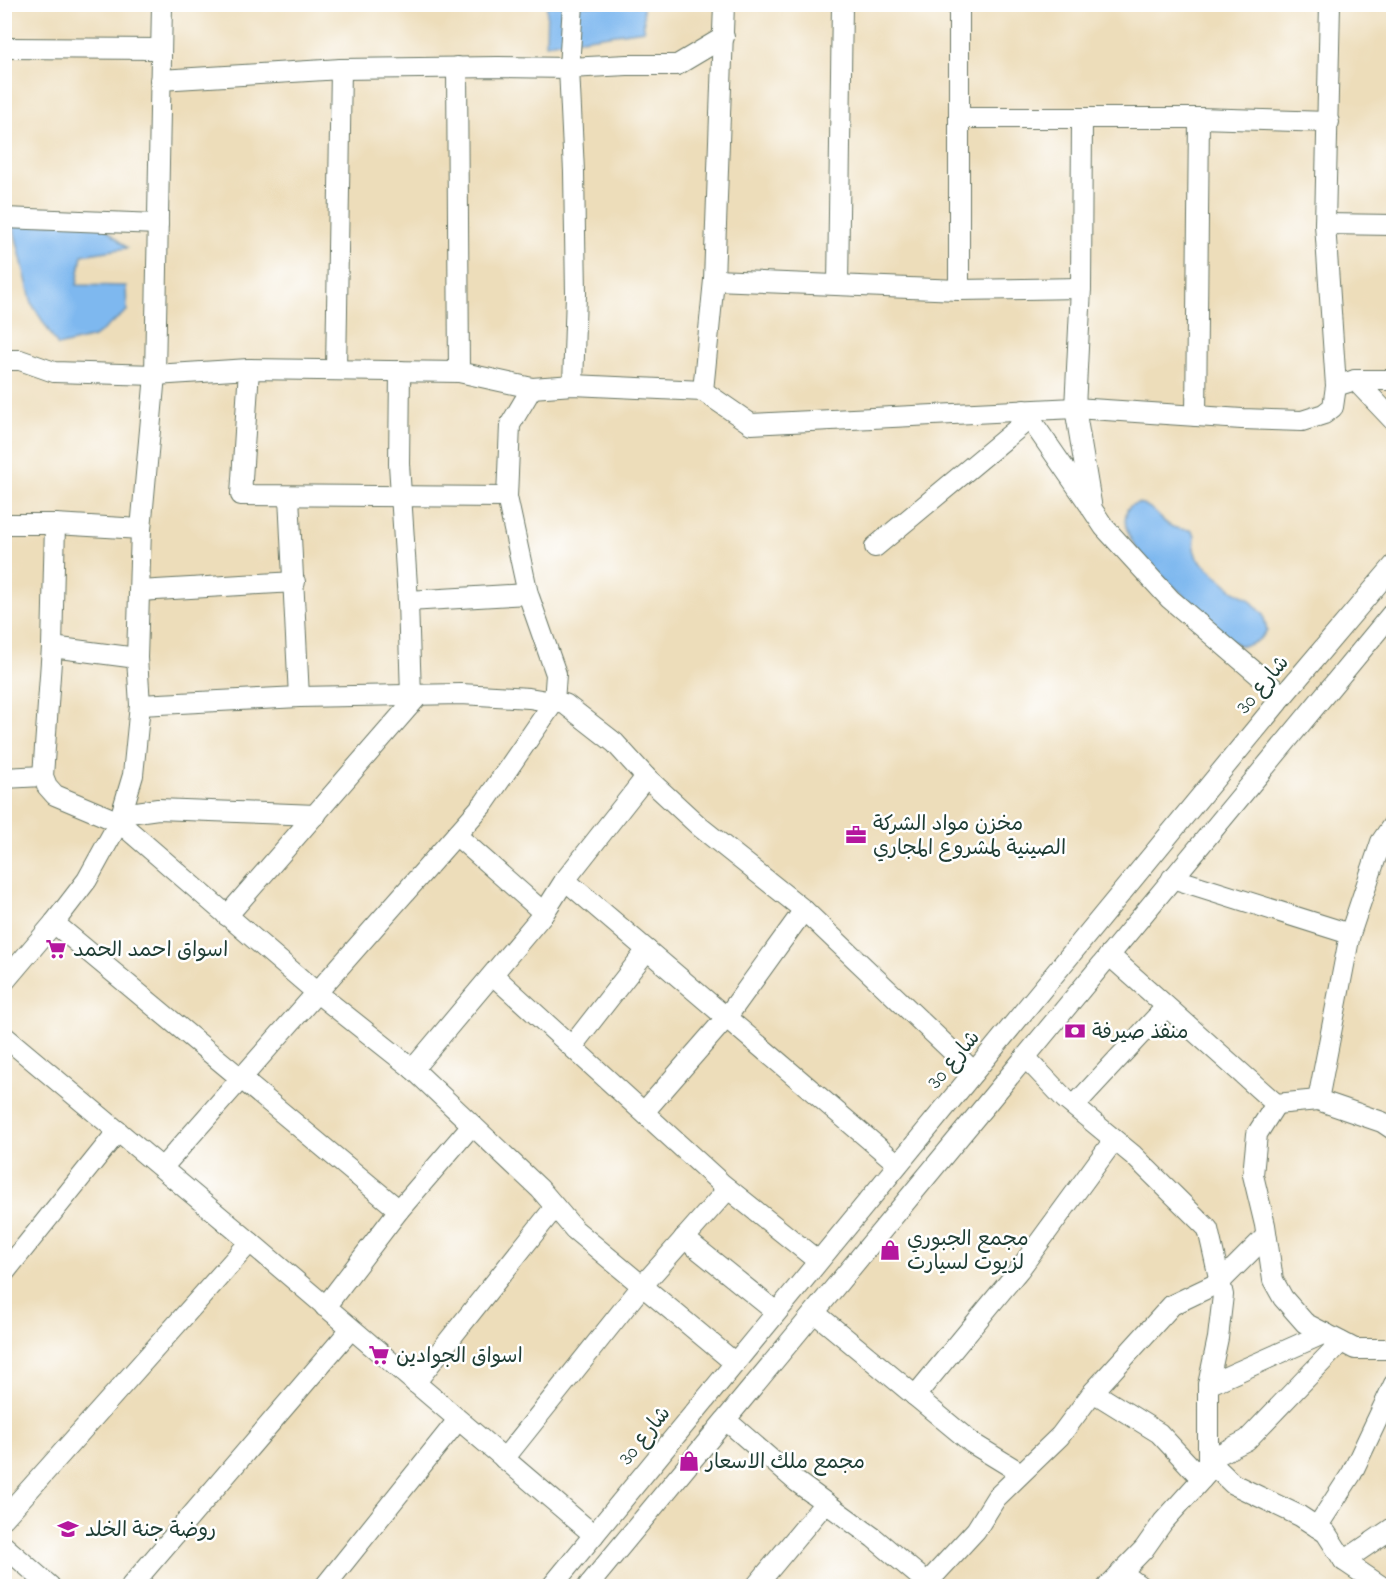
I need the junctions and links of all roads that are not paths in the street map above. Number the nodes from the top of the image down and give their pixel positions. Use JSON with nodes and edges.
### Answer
{"nodes":[{"id":1,"x":162,"y":4,"type":"edge"},
{"id":2,"x":573,"y":4,"type":"edge"},
{"id":3,"x":724,"y":4,"type":"edge"},
{"id":4,"x":842,"y":4,"type":"edge"},
{"id":5,"x":959,"y":4,"type":"edge"},
{"id":6,"x":1330,"y":4,"type":"edge"},
{"id":7,"x":724,"y":37,"type":"junction"},
{"id":8,"x":4,"y":48,"type":"edge"},
{"id":9,"x":161,"y":49,"type":"junction"},
{"id":10,"x":457,"y":68,"type":"junction"},
{"id":11,"x":569,"y":68,"type":"junction"},
{"id":12,"x":341,"y":69,"type":"junction"},
{"id":13,"x":160,"y":80,"type":"junction"},
{"id":14,"x":959,"y":118,"type":"junction"},
{"id":15,"x":1082,"y":118,"type":"junction"},
{"id":16,"x":1198,"y":118,"type":"junction"},
{"id":17,"x":1329,"y":122,"type":"junction"},
{"id":18,"x":4,"y":218,"type":"edge"},
{"id":19,"x":158,"y":224,"type":"junction"},
{"id":20,"x":1325,"y":224,"type":"junction"},
{"id":21,"x":1394,"y":225,"type":"edge"},
{"id":22,"x":714,"y":280,"type":"junction"},
{"id":23,"x":838,"y":285,"type":"junction"},
{"id":24,"x":1081,"y":288,"type":"junction"},
{"id":25,"x":959,"y":290,"type":"junction"},
{"id":26,"x":4,"y":360,"type":"edge"},
{"id":27,"x":249,"y":369,"type":"junction"},
{"id":28,"x":336,"y":370,"type":"junction"},
{"id":29,"x":400,"y":371,"type":"junction"},
{"id":30,"x":459,"y":372,"type":"junction"},
{"id":31,"x":154,"y":375,"type":"junction"},
{"id":32,"x":1394,"y":380,"type":"edge"},
{"id":33,"x":1346,"y":383,"type":"junction"},
{"id":34,"x":573,"y":385,"type":"junction"},
{"id":35,"x":532,"y":388,"type":"junction"},
{"id":36,"x":703,"y":391,"type":"junction"},
{"id":37,"x":1075,"y":408,"type":"junction"},
{"id":38,"x":1026,"y":414,"type":"junction"},
{"id":39,"x":1196,"y":416,"type":"junction"},
{"id":40,"x":1394,"y":421,"type":"edge"},
{"id":41,"x":403,"y":495,"type":"junction"},
{"id":42,"x":289,"y":497,"type":"junction"},
{"id":43,"x":507,"y":497,"type":"junction"},
{"id":44,"x":1092,"y":509,"type":"junction"},
{"id":45,"x":4,"y":524,"type":"edge"},
{"id":46,"x":55,"y":524,"type":"junction"},
{"id":47,"x":141,"y":529,"type":"junction"},
{"id":48,"x":875,"y":547,"type":"dead end"},
{"id":49,"x":1394,"y":565,"type":"edge"},
{"id":50,"x":295,"y":582,"type":"junction"},
{"id":51,"x":139,"y":591,"type":"junction"},
{"id":52,"x":528,"y":594,"type":"junction"},
{"id":53,"x":408,"y":601,"type":"junction"},
{"id":54,"x":1394,"y":611,"type":"edge"},
{"id":55,"x":52,"y":647,"type":"junction"},
{"id":56,"x":137,"y":658,"type":"junction"},
{"id":57,"x":1300,"y":676,"type":"junction"},
{"id":58,"x":1324,"y":695,"type":"junction"},
{"id":59,"x":414,"y":696,"type":"junction"},
{"id":60,"x":1283,"y":696,"type":"junction"},
{"id":61,"x":299,"y":697,"type":"junction"},
{"id":62,"x":554,"y":702,"type":"junction"},
{"id":63,"x":140,"y":705,"type":"junction"},
{"id":64,"x":1257,"y":728,"type":"junction"},
{"id":65,"x":1279,"y":749,"type":"junction"},
{"id":66,"x":43,"y":776,"type":"junction"},
{"id":67,"x":646,"y":777,"type":"junction"},
{"id":68,"x":4,"y":778,"type":"edge"},
{"id":69,"x":316,"y":815,"type":"junction"},
{"id":70,"x":120,"y":818,"type":"junction"},
{"id":71,"x":1394,"y":823,"type":"edge"},
{"id":72,"x":456,"y":835,"type":"junction"},
{"id":73,"x":1172,"y":878,"type":"junction"},
{"id":74,"x":565,"y":880,"type":"junction"},
{"id":75,"x":804,"y":910,"type":"junction"},
{"id":76,"x":544,"y":913,"type":"junction"},
{"id":77,"x":227,"y":916,"type":"junction"},
{"id":78,"x":54,"y":923,"type":"junction"},
{"id":79,"x":1350,"y":934,"type":"junction"},
{"id":80,"x":647,"y":950,"type":"junction"},
{"id":81,"x":1109,"y":955,"type":"junction"},
{"id":82,"x":493,"y":975,"type":"junction"},
{"id":83,"x":4,"y":982,"type":"edge"},
{"id":84,"x":316,"y":992,"type":"junction"},
{"id":85,"x":1167,"y":1007,"type":"junction"},
{"id":86,"x":726,"y":1018,"type":"junction"},
{"id":87,"x":4,"y":1036,"type":"edge"},
{"id":88,"x":572,"y":1046,"type":"junction"},
{"id":89,"x":1025,"y":1057,"type":"junction"},
{"id":90,"x":413,"y":1069,"type":"junction"},
{"id":91,"x":974,"y":1072,"type":"junction"},
{"id":92,"x":242,"y":1078,"type":"junction"},
{"id":93,"x":1318,"y":1100,"type":"junction"},
{"id":94,"x":1276,"y":1104,"type":"junction"},
{"id":95,"x":1074,"y":1106,"type":"junction"},
{"id":96,"x":644,"y":1112,"type":"junction"},
{"id":97,"x":472,"y":1125,"type":"junction"},
{"id":98,"x":1394,"y":1130,"type":"edge"},
{"id":99,"x":118,"y":1131,"type":"junction"},
{"id":100,"x":1114,"y":1140,"type":"junction"},
{"id":101,"x":898,"y":1164,"type":"junction"},
{"id":102,"x":162,"y":1168,"type":"junction"},
{"id":103,"x":728,"y":1189,"type":"junction"},
{"id":104,"x":555,"y":1207,"type":"junction"},
{"id":105,"x":399,"y":1210,"type":"junction"},
{"id":106,"x":1266,"y":1236,"type":"junction"},
{"id":107,"x":684,"y":1238,"type":"junction"},
{"id":108,"x":250,"y":1242,"type":"junction"},
{"id":109,"x":818,"y":1261,"type":"junction"},
{"id":110,"x":4,"y":1273,"type":"edge"},
{"id":111,"x":1220,"y":1281,"type":"junction"},
{"id":112,"x":642,"y":1286,"type":"junction"},
{"id":113,"x":325,"y":1307,"type":"junction"},
{"id":114,"x":776,"y":1312,"type":"junction"},
{"id":115,"x":815,"y":1313,"type":"junction"},
{"id":116,"x":351,"y":1329,"type":"junction"},
{"id":117,"x":1333,"y":1338,"type":"junction"},
{"id":118,"x":1394,"y":1349,"type":"edge"},
{"id":119,"x":735,"y":1363,"type":"junction"},
{"id":120,"x":415,"y":1383,"type":"junction"},
{"id":121,"x":1394,"y":1384,"type":"edge"},
{"id":122,"x":1208,"y":1385,"type":"junction"},
{"id":123,"x":1093,"y":1392,"type":"junction"},
{"id":124,"x":915,"y":1396,"type":"junction"},
{"id":125,"x":458,"y":1420,"type":"junction"},
{"id":126,"x":727,"y":1421,"type":"junction"},
{"id":127,"x":504,"y":1459,"type":"junction"},
{"id":128,"x":1208,"y":1468,"type":"junction"},
{"id":129,"x":1021,"y":1473,"type":"junction"},
{"id":130,"x":825,"y":1503,"type":"junction"},
{"id":131,"x":4,"y":1518,"type":"edge"},
{"id":132,"x":1317,"y":1527,"type":"junction"},
{"id":133,"x":1394,"y":1527,"type":"edge"},
{"id":134,"x":594,"y":1535,"type":"junction"},
{"id":135,"x":4,"y":1546,"type":"edge"},
{"id":136,"x":1344,"y":1561,"type":"junction"},
{"id":137,"x":1114,"y":1579,"type":"edge"},
{"id":138,"x":929,"y":1585,"type":"edge"},
{"id":139,"x":50,"y":1587,"type":"edge"},
{"id":140,"x":131,"y":1587,"type":"edge"},
{"id":141,"x":325,"y":1587,"type":"edge"},
{"id":142,"x":552,"y":1587,"type":"edge"},
{"id":143,"x":588,"y":1587,"type":"edge"},
{"id":144,"x":756,"y":1587,"type":"edge"},
{"id":145,"x":1140,"y":1587,"type":"edge"},
{"id":146,"x":1381,"y":1587,"type":"edge"}],
"edges":[{"from":1,"to":9,"type":"street"},
{"from":2,"to":11,"type":"street"},
{"from":3,"to":7,"type":"street"},
{"from":4,"to":23,"type":"street"},
{"from":5,"to":14,"type":"street"},
{"from":6,"to":17,"type":"street"},
{"from":7,"to":11,"type":"street"},
{"from":7,"to":22,"type":"street"},
{"from":8,"to":9,"type":"street"},
{"from":9,"to":13,"type":"street"},
{"from":10,"to":11,"type":"street"},
{"from":10,"to":12,"type":"street"},
{"from":10,"to":30,"type":"street"},
{"from":11,"to":34,"type":"street"},
{"from":12,"to":13,"type":"street"},
{"from":12,"to":28,"type":"street"},
{"from":13,"to":19,"type":"street"},
{"from":14,"to":15,"type":"street"},
{"from":14,"to":25,"type":"street"},
{"from":15,"to":16,"type":"street"},
{"from":15,"to":24,"type":"street"},
{"from":16,"to":17,"type":"street"},
{"from":16,"to":39,"type":"street"},
{"from":17,"to":20,"type":"street"},
{"from":18,"to":19,"type":"street"},
{"from":19,"to":31,"type":"street"},
{"from":20,"to":21,"type":"street"},
{"from":20,"to":33,"type":"street"},
{"from":22,"to":23,"type":"street"},
{"from":22,"to":36,"type":"street"},
{"from":23,"to":25,"type":"street"},
{"from":24,"to":25,"type":"street"},
{"from":24,"to":37,"type":"street"},
{"from":26,"to":31,"type":"street"},
{"from":27,"to":28,"type":"street"},
{"from":27,"to":31,"type":"street"},
{"from":27,"to":42,"type":"street"},
{"from":28,"to":29,"type":"street"},
{"from":29,"to":30,"type":"street"},
{"from":29,"to":41,"type":"street"},
{"from":30,"to":35,"type":"street"},
{"from":31,"to":47,"type":"street"},
{"from":32,"to":33,"type":"street"},
{"from":33,"to":39,"type":"street"},
{"from":33,"to":40,"type":"street"},
{"from":34,"to":35,"type":"street"},
{"from":34,"to":36,"type":"street"},
{"from":35,"to":43,"type":"street"},
{"from":36,"to":38,"type":"street"},
{"from":37,"to":38,"type":"street"},
{"from":37,"to":39,"type":"street"},
{"from":37,"to":44,"type":"street"},
{"from":38,"to":44,"type":"street"},
{"from":38,"to":48,"type":"street"},
{"from":41,"to":42,"type":"street"},
{"from":41,"to":43,"type":"street"},
{"from":41,"to":53,"type":"street"},
{"from":42,"to":50,"type":"street"},
{"from":43,"to":52,"type":"street"},
{"from":44,"to":60,"type":"street"},
{"from":45,"to":46,"type":"street"},
{"from":46,"to":47,"type":"street"},
{"from":46,"to":55,"type":"street"},
{"from":47,"to":51,"type":"street"},
{"from":49,"to":57,"type":"street","name":"شارع 30"},
{"from":50,"to":51,"type":"street"},
{"from":50,"to":61,"type":"street"},
{"from":51,"to":56,"type":"street"},
{"from":52,"to":53,"type":"street"},
{"from":52,"to":62,"type":"street"},
{"from":53,"to":59,"type":"street"},
{"from":54,"to":58,"type":"street"},
{"from":55,"to":56,"type":"street"},
{"from":55,"to":66,"type":"street"},
{"from":56,"to":63,"type":"street"},
{"from":57,"to":58,"type":"street"},
{"from":57,"to":60,"type":"street","name":"شارع 30"},
{"from":58,"to":65,"type":"street"},
{"from":59,"to":61,"type":"street"},
{"from":59,"to":62,"type":"street"},
{"from":59,"to":69,"type":"street"},
{"from":60,"to":64,"type":"street","name":"شارع 30"},
{"from":61,"to":63,"type":"street"},
{"from":62,"to":67,"type":"street"},
{"from":62,"to":72,"type":"street"},
{"from":63,"to":70,"type":"street"},
{"from":64,"to":65,"type":"street"},
{"from":64,"to":91,"type":"street","name":"شارع 30"},
{"from":65,"to":73,"type":"street"},
{"from":66,"to":68,"type":"street"},
{"from":66,"to":70,"type":"street"},
{"from":67,"to":74,"type":"street"},
{"from":67,"to":75,"type":"street"},
{"from":69,"to":70,"type":"street"},
{"from":69,"to":77,"type":"street"},
{"from":70,"to":77,"type":"street"},
{"from":70,"to":78,"type":"street"},
{"from":71,"to":79,"type":"street"},
{"from":72,"to":76,"type":"street"},
{"from":72,"to":84,"type":"street"},
{"from":73,"to":79,"type":"street"},
{"from":73,"to":81,"type":"street"},
{"from":74,"to":76,"type":"street"},
{"from":74,"to":80,"type":"street"},
{"from":75,"to":86,"type":"street"},
{"from":75,"to":91,"type":"street"},
{"from":76,"to":82,"type":"street"},
{"from":77,"to":84,"type":"street"},
{"from":78,"to":83,"type":"street"},
{"from":78,"to":92,"type":"street"},
{"from":79,"to":93,"type":"street"},
{"from":80,"to":86,"type":"street"},
{"from":80,"to":88,"type":"street"},
{"from":81,"to":85,"type":"street"},
{"from":81,"to":89,"type":"street"},
{"from":82,"to":88,"type":"street"},
{"from":82,"to":90,"type":"street"},
{"from":84,"to":90,"type":"street"},
{"from":84,"to":92,"type":"street"},
{"from":85,"to":94,"type":"street"},
{"from":85,"to":95,"type":"street"},
{"from":86,"to":96,"type":"street"},
{"from":86,"to":101,"type":"street"},
{"from":87,"to":99,"type":"street"},
{"from":88,"to":96,"type":"street"},
{"from":89,"to":95,"type":"street"},
{"from":89,"to":115,"type":"street"},
{"from":90,"to":97,"type":"street"},
{"from":91,"to":101,"type":"street","name":"شارع 30"},
{"from":92,"to":102,"type":"street"},
{"from":92,"to":105,"type":"street"},
{"from":93,"to":94,"type":"street"},
{"from":93,"to":98,"type":"street"},
{"from":94,"to":106,"type":"street"},
{"from":95,"to":100,"type":"street"},
{"from":96,"to":103,"type":"street"},
{"from":97,"to":104,"type":"street"},
{"from":97,"to":105,"type":"street"},
{"from":99,"to":102,"type":"street"},
{"from":99,"to":110,"type":"street"},
{"from":100,"to":111,"type":"street"},
{"from":100,"to":124,"type":"street"},
{"from":101,"to":109,"type":"street","name":"شارع 30"},
{"from":102,"to":108,"type":"street"},
{"from":103,"to":107,"type":"street"},
{"from":103,"to":109,"type":"street"},
{"from":104,"to":112,"type":"street"},
{"from":104,"to":120,"type":"street"},
{"from":105,"to":113,"type":"street"},
{"from":106,"to":111,"type":"street"},
{"from":106,"to":117,"type":"street"},
{"from":107,"to":112,"type":"street"},
{"from":107,"to":114,"type":"street"},
{"from":108,"to":113,"type":"street"},
{"from":108,"to":131,"type":"street"},
{"from":109,"to":114,"type":"street","name":"شارع 30"},
{"from":111,"to":122,"type":"street"},
{"from":111,"to":123,"type":"street"},
{"from":112,"to":119,"type":"street"},
{"from":112,"to":127,"type":"street"},
{"from":113,"to":116,"type":"street"},
{"from":114,"to":119,"type":"street","name":"شارع 30"},
{"from":115,"to":124,"type":"street"},
{"from":115,"to":126,"type":"street"},
{"from":116,"to":120,"type":"street"},
{"from":116,"to":140,"type":"street"},
{"from":117,"to":118,"type":"street"},
{"from":117,"to":122,"type":"street"},
{"from":117,"to":128,"type":"street"},
{"from":119,"to":134,"type":"street","name":"شارع 30"},
{"from":120,"to":125,"type":"street"},
{"from":121,"to":132,"type":"street"},
{"from":122,"to":128,"type":"street"},
{"from":123,"to":128,"type":"street"},
{"from":123,"to":129,"type":"street"},
{"from":124,"to":129,"type":"street"},
{"from":125,"to":127,"type":"street"},
{"from":125,"to":141,"type":"street"},
{"from":126,"to":130,"type":"street"},
{"from":126,"to":143,"type":"street"},
{"from":127,"to":134,"type":"street"},
{"from":128,"to":132,"type":"street"},
{"from":128,"to":137,"type":"street"},
{"from":129,"to":138,"type":"street"},
{"from":130,"to":138,"type":"street"},
{"from":130,"to":144,"type":"street"},
{"from":132,"to":136,"type":"street"},
{"from":133,"to":136,"type":"street"},
{"from":134,"to":142,"type":"street","name":"شارع 30"},
{"from":135,"to":139,"type":"street"},
{"from":136,"to":146,"type":"street"},
{"from":137,"to":145,"type":"street"}]}
